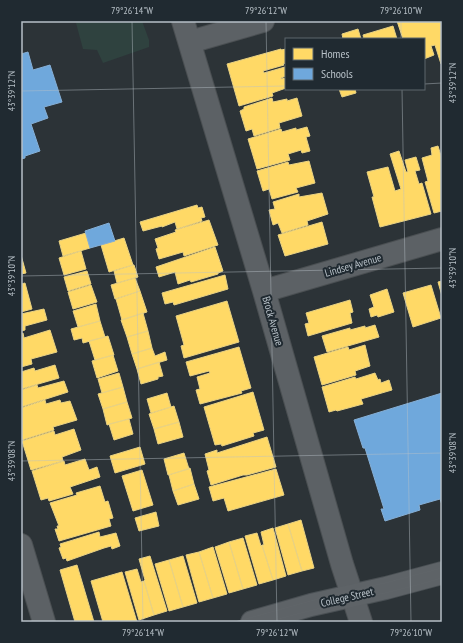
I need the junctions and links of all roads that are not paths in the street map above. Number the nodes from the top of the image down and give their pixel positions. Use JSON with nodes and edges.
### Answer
{"nodes":[{"id":1,"x":183,"y":21,"type":"edge"},
{"id":2,"x":263,"y":21,"type":"edge"},
{"id":3,"x":190,"y":42,"type":"junction"},
{"id":4,"x":442,"y":239,"type":"edge"},
{"id":5,"x":264,"y":291,"type":"junction"},
{"id":6,"x":21,"y":545,"type":"edge"},
{"id":7,"x":442,"y":573,"type":"edge"},
{"id":8,"x":352,"y":596,"type":"junction"},
{"id":9,"x":44,"y":622,"type":"edge"},
{"id":10,"x":252,"y":622,"type":"edge"},
{"id":11,"x":361,"y":622,"type":"edge"}],
"edges":[{"from":1,"to":3,"type":"street","name":"Brock Avenue"},
{"from":2,"to":3,"type":"street"},
{"from":3,"to":5,"type":"street","name":"Brock Avenue"},
{"from":4,"to":5,"type":"street","name":"Lindsey Avenue"},
{"from":5,"to":8,"type":"street","name":"Brock Avenue"},
{"from":6,"to":9,"type":"street"},
{"from":7,"to":8,"type":"main road","name":"College Street"},
{"from":8,"to":10,"type":"main road","name":"College Street"},
{"from":8,"to":11,"type":"street","name":"Brock Avenue"}]}
